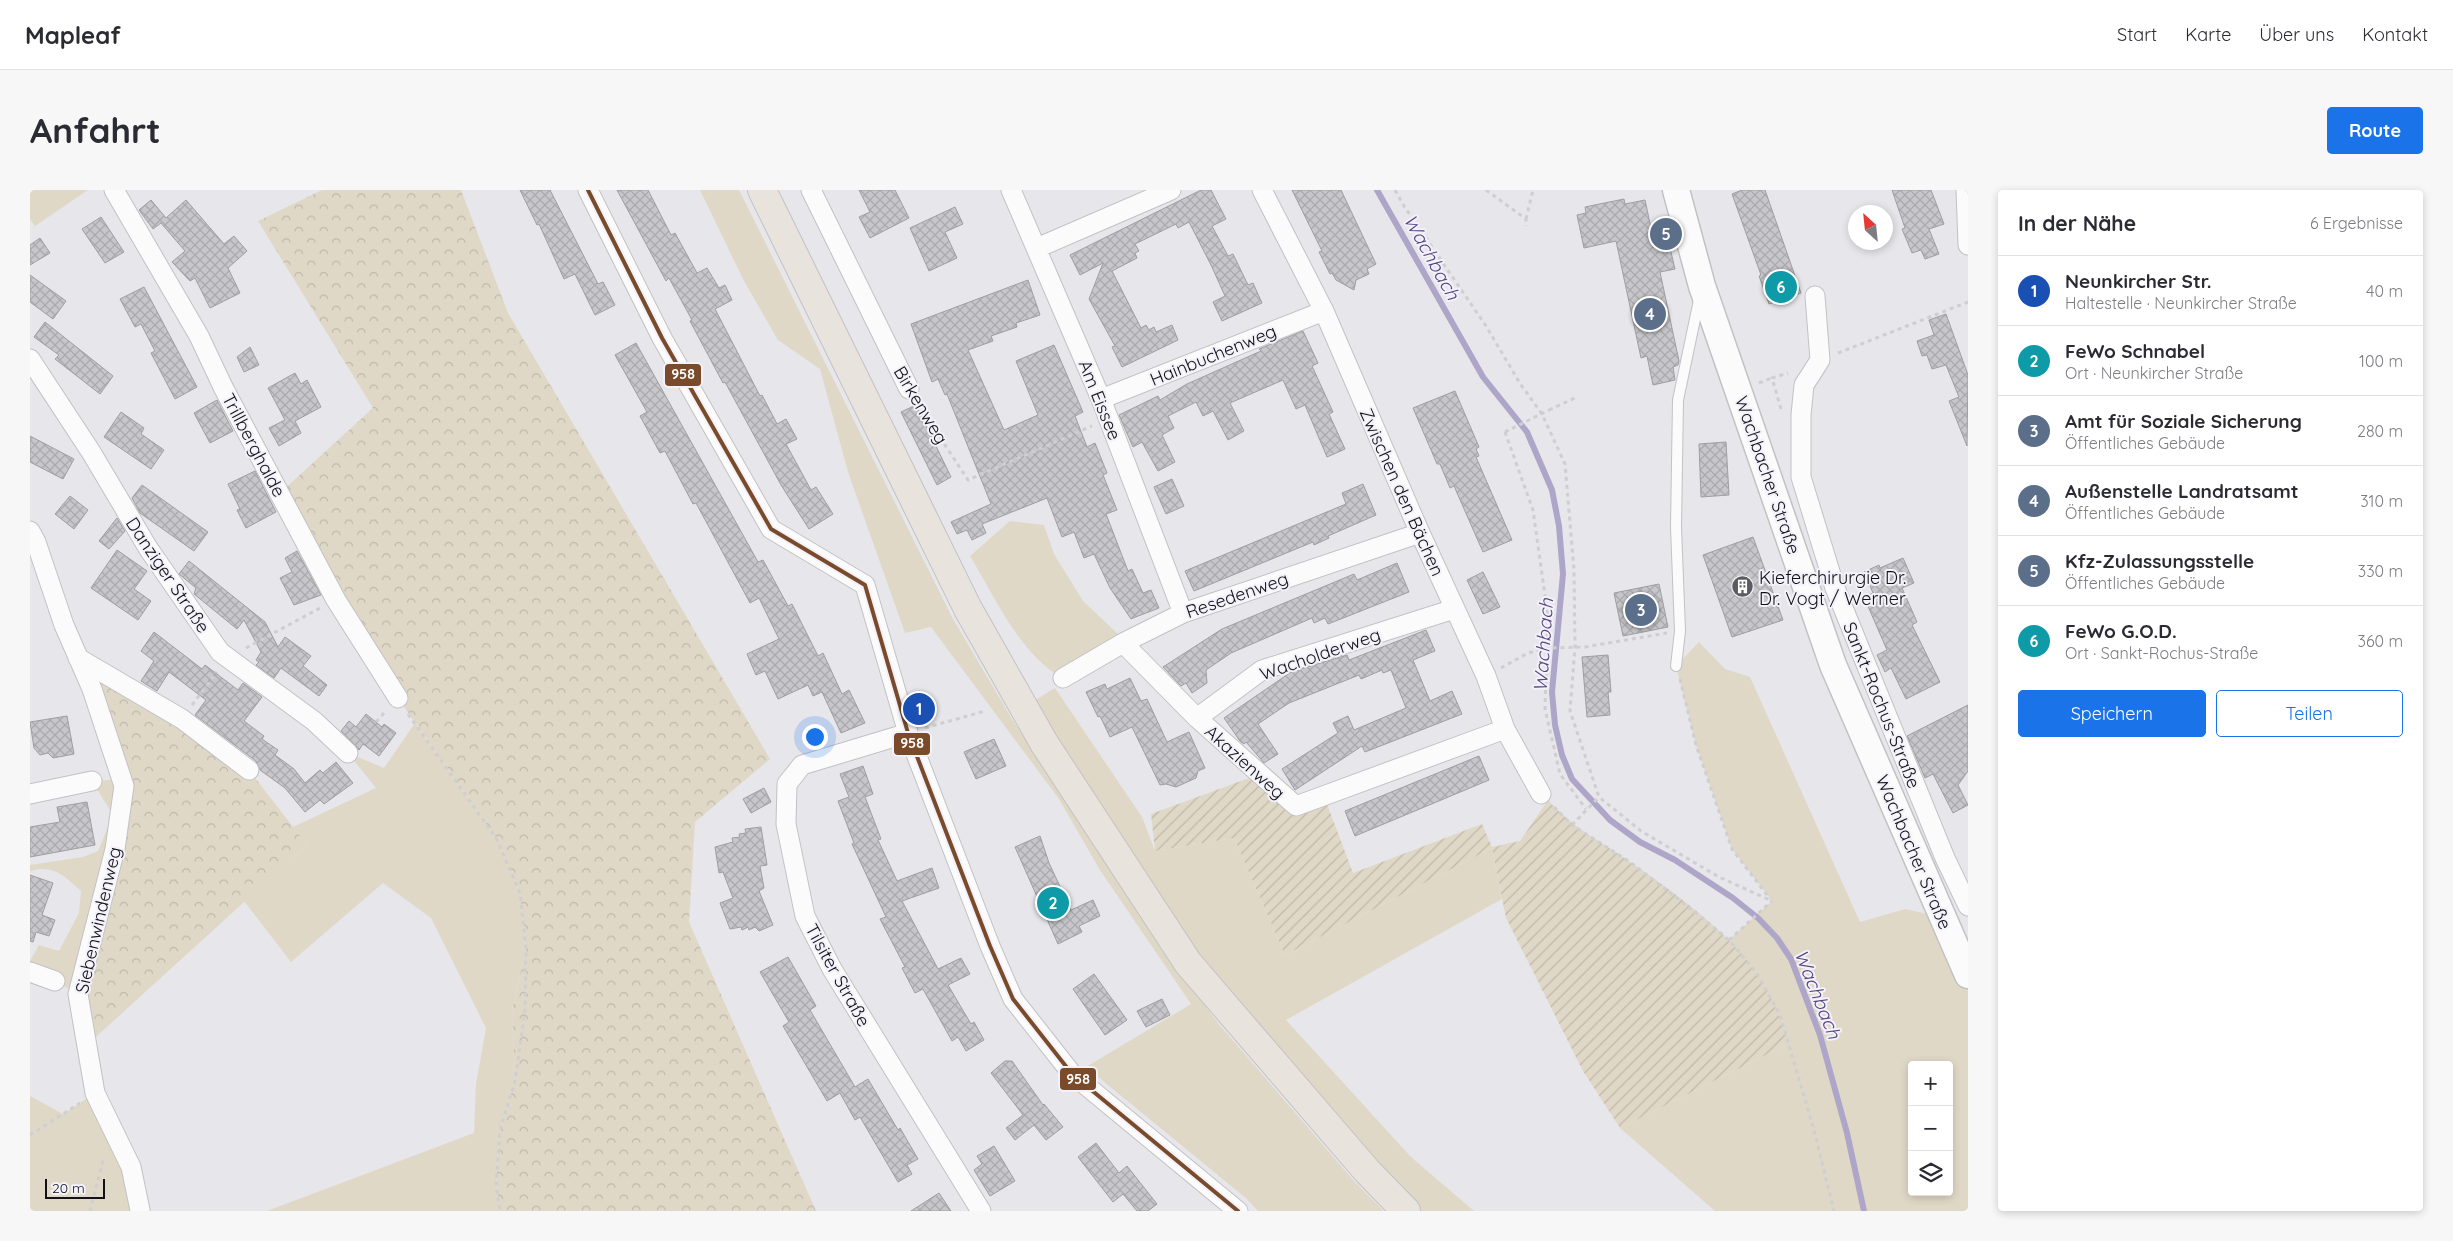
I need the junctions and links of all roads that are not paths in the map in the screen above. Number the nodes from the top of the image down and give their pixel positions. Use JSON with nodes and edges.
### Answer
{"nodes":[{"id":1,"x":114,"y":190,"type":"edge"},
{"id":2,"x":588,"y":190,"type":"edge"},
{"id":3,"x":762,"y":190,"type":"edge"},
{"id":4,"x":811,"y":190,"type":"edge"},
{"id":5,"x":1010,"y":190,"type":"edge"},
{"id":6,"x":1171,"y":190,"type":"edge"},
{"id":7,"x":1262,"y":190,"type":"edge"},
{"id":8,"x":1676,"y":190,"type":"edge"},
{"id":9,"x":1966,"y":190,"type":"edge"},
{"id":10,"x":1968,"y":245,"type":"edge"},
{"id":11,"x":1037,"y":248,"type":"junction"},
{"id":12,"x":1702,"y":286,"type":"junction"},
{"id":13,"x":1815,"y":296,"type":"dead end"},
{"id":14,"x":1324,"y":311,"type":"junction"},
{"id":15,"x":30,"y":359,"type":"edge"},
{"id":16,"x":909,"y":390,"type":"road end"},
{"id":17,"x":1101,"y":400,"type":"junction"},
{"id":18,"x":30,"y":531,"type":"edge"},
{"id":19,"x":1420,"y":533,"type":"junction"},
{"id":20,"x":1454,"y":610,"type":"junction"},
{"id":21,"x":1182,"y":613,"type":"junction"},
{"id":22,"x":1123,"y":642,"type":"junction"},
{"id":23,"x":78,"y":658,"type":"junction"},
{"id":24,"x":1676,"y":666,"type":"road end"},
{"id":25,"x":1063,"y":678,"type":"dead end"},
{"id":26,"x":398,"y":698,"type":"road end"},
{"id":27,"x":1197,"y":718,"type":"junction"},
{"id":28,"x":1505,"y":729,"type":"junction"},
{"id":29,"x":908,"y":733,"type":"junction"},
{"id":30,"x":348,"y":753,"type":"dead end"},
{"id":31,"x":249,"y":770,"type":"dead end"},
{"id":32,"x":92,"y":781,"type":"dead end"},
{"id":33,"x":30,"y":794,"type":"edge"},
{"id":34,"x":1541,"y":794,"type":"road end"},
{"id":35,"x":1968,"y":906,"type":"edge"},
{"id":36,"x":30,"y":972,"type":"edge"},
{"id":37,"x":1968,"y":975,"type":"edge"},
{"id":38,"x":54,"y":981,"type":"dead end"},
{"id":39,"x":140,"y":1210,"type":"edge"},
{"id":40,"x":981,"y":1211,"type":"edge"},
{"id":41,"x":1238,"y":1211,"type":"edge"},
{"id":42,"x":1406,"y":1211,"type":"edge"}],
"edges":[{"from":1,"to":26,"type":"street","name":"Trillberghalde"},
{"from":2,"to":29,"type":"street"},
{"from":3,"to":42,"type":"main road"},
{"from":4,"to":16,"type":"street","name":"Birkenweg"},
{"from":5,"to":11,"type":"street","name":"Am Eissee"},
{"from":6,"to":11,"type":"street"},
{"from":7,"to":14,"type":"street","name":"Zwischen den Bächen"},
{"from":8,"to":12,"type":"street","name":"Wachbacher Straße"},
{"from":9,"to":10,"type":"street"},
{"from":11,"to":17,"type":"street","name":"Am Eissee"},
{"from":12,"to":24,"type":"lane"},
{"from":12,"to":37,"type":"street","name":"Wachbacher Straße"},
{"from":13,"to":35,"type":"street","name":"Sankt-Rochus-Straße"},
{"from":14,"to":17,"type":"street","name":"Hainbuchenweg"},
{"from":14,"to":19,"type":"street","name":"Zwischen den Bächen"},
{"from":15,"to":30,"type":"street","name":"Danziger Straße"},
{"from":17,"to":21,"type":"street","name":"Am Eissee"},
{"from":18,"to":23,"type":"street","name":"Siebenwindenweg"},
{"from":19,"to":20,"type":"street","name":"Zwischen den Bächen"},
{"from":19,"to":21,"type":"street","name":"Resedenweg"},
{"from":20,"to":27,"type":"street","name":"Wacholderweg"},
{"from":20,"to":28,"type":"street","name":"Zwischen den Bächen"},
{"from":21,"to":22,"type":"street","name":"Resedenweg"},
{"from":22,"to":25,"type":"street","name":"Resedenweg"},
{"from":22,"to":27,"type":"street","name":"Akazienweg"},
{"from":23,"to":31,"type":"street"},
{"from":23,"to":39,"type":"street","name":"Siebenwindenweg"},
{"from":27,"to":28,"type":"street","name":"Akazienweg"},
{"from":28,"to":34,"type":"street","name":"Zwischen den Bächen"},
{"from":29,"to":40,"type":"street","name":"Tilsiter Straße"},
{"from":29,"to":41,"type":"street"},
{"from":32,"to":33,"type":"street"},
{"from":36,"to":38,"type":"street"}]}
